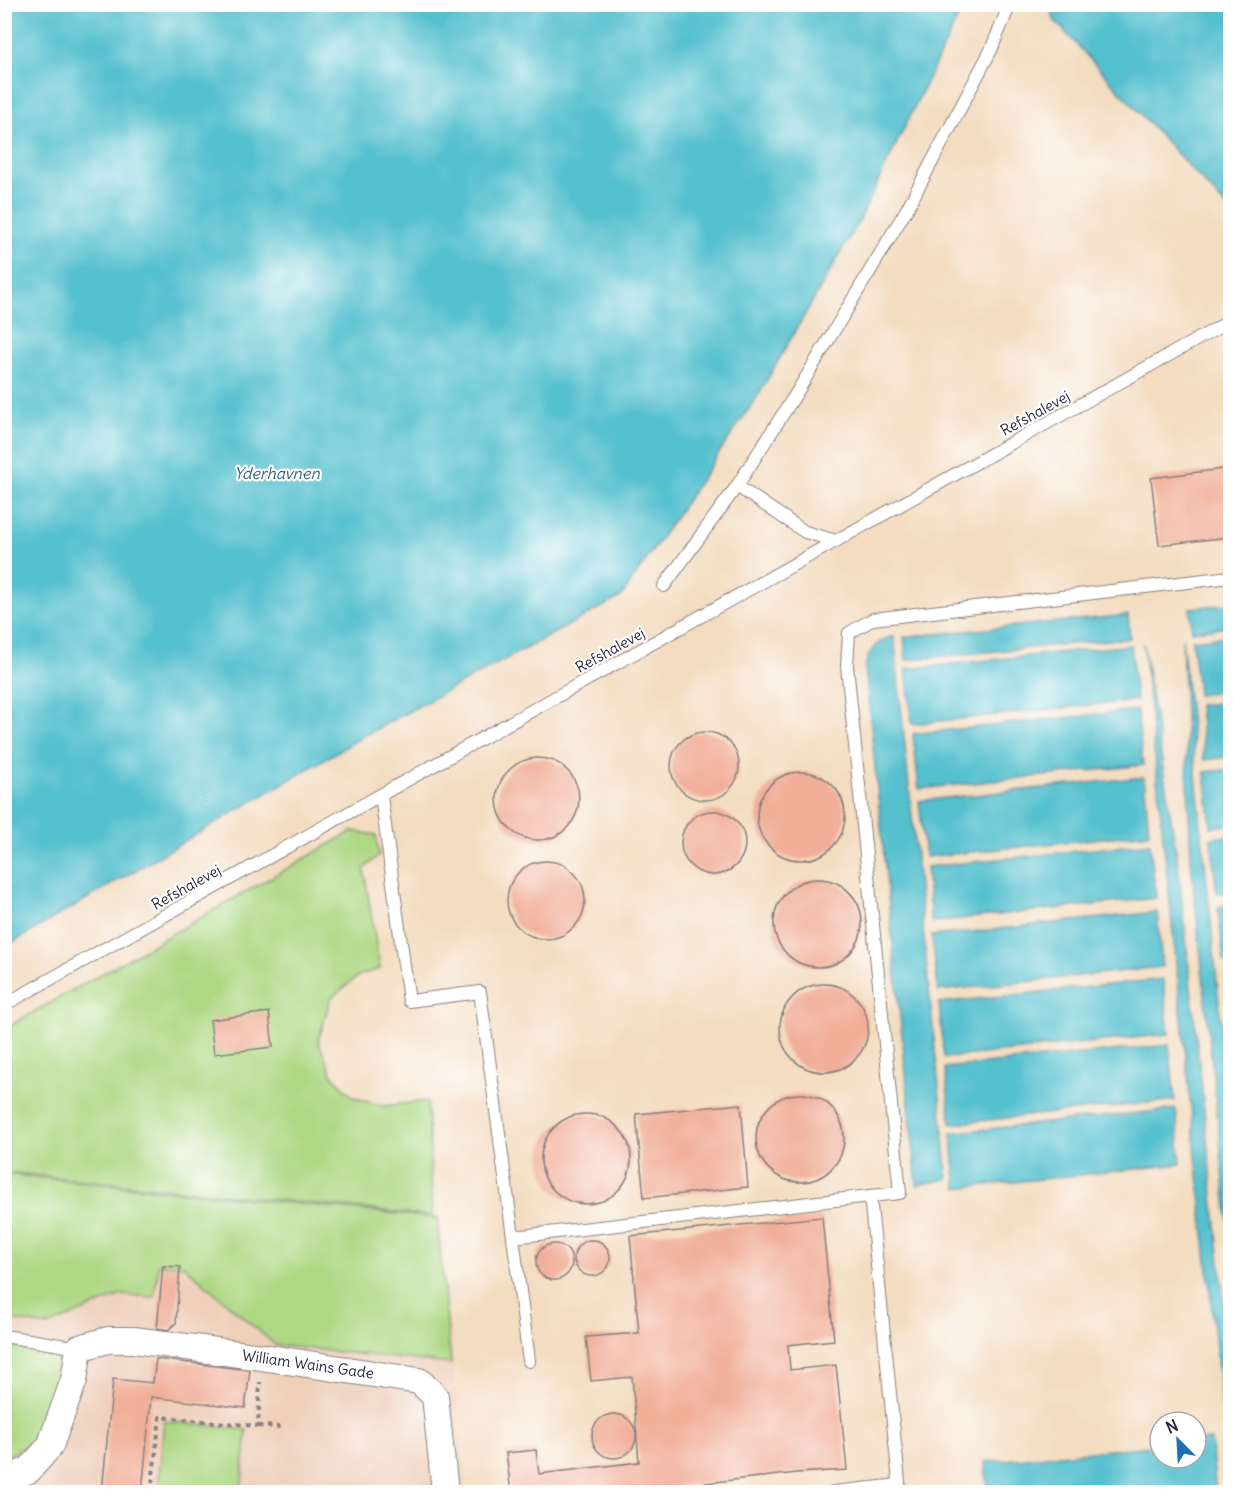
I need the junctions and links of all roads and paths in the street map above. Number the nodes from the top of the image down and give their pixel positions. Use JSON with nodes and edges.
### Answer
{"nodes":[{"id":1,"x":1010,"y":4,"type":"edge"},
{"id":2,"x":1230,"y":321,"type":"edge"},
{"id":3,"x":737,"y":486,"type":"junction"},
{"id":4,"x":836,"y":541,"type":"junction"},
{"id":5,"x":1230,"y":577,"type":"edge"},
{"id":6,"x":664,"y":586,"type":"dead end"},
{"id":7,"x":381,"y":796,"type":"junction"},
{"id":8,"x":4,"y":1005,"type":"edge"},
{"id":9,"x":870,"y":1196,"type":"junction"},
{"id":10,"x":513,"y":1237,"type":"junction"},
{"id":11,"x":4,"y":1336,"type":"edge"},
{"id":12,"x":79,"y":1347,"type":"junction"},
{"id":13,"x":262,"y":1357,"type":"junction"},
{"id":14,"x":529,"y":1361,"type":"dead end"},
{"id":15,"x":258,"y":1426,"type":"junction"},
{"id":16,"x":284,"y":1427,"type":"dead end"},
{"id":17,"x":4,"y":1480,"type":"edge"},
{"id":18,"x":900,"y":1489,"type":"edge"},
{"id":19,"x":151,"y":1492,"type":"edge"},
{"id":20,"x":445,"y":1492,"type":"edge"},
{"id":21,"x":834,"y":1492,"type":"edge"}],
"edges":[{"from":1,"to":3,"type":"lane"},
{"from":2,"to":4,"type":"lane","name":"Refshalevej"},
{"from":3,"to":4,"type":"lane"},
{"from":3,"to":6,"type":"lane"},
{"from":4,"to":7,"type":"lane","name":"Refshalevej"},
{"from":5,"to":9,"type":"lane"},
{"from":7,"to":8,"type":"lane","name":"Refshalevej"},
{"from":7,"to":10,"type":"lane"},
{"from":9,"to":10,"type":"lane"},
{"from":9,"to":18,"type":"lane"},
{"from":10,"to":14,"type":"lane"},
{"from":11,"to":12,"type":"lane","name":"William Wains Gade"},
{"from":12,"to":13,"type":"street","name":"William Wains Gade"},
{"from":12,"to":17,"type":"street"},
{"from":13,"to":15,"type":"path"},
{"from":13,"to":20,"type":"street","name":"William Wains Gade"},
{"from":15,"to":16,"type":"path"},
{"from":15,"to":19,"type":"path"},
{"from":18,"to":21,"type":"lane"}]}
